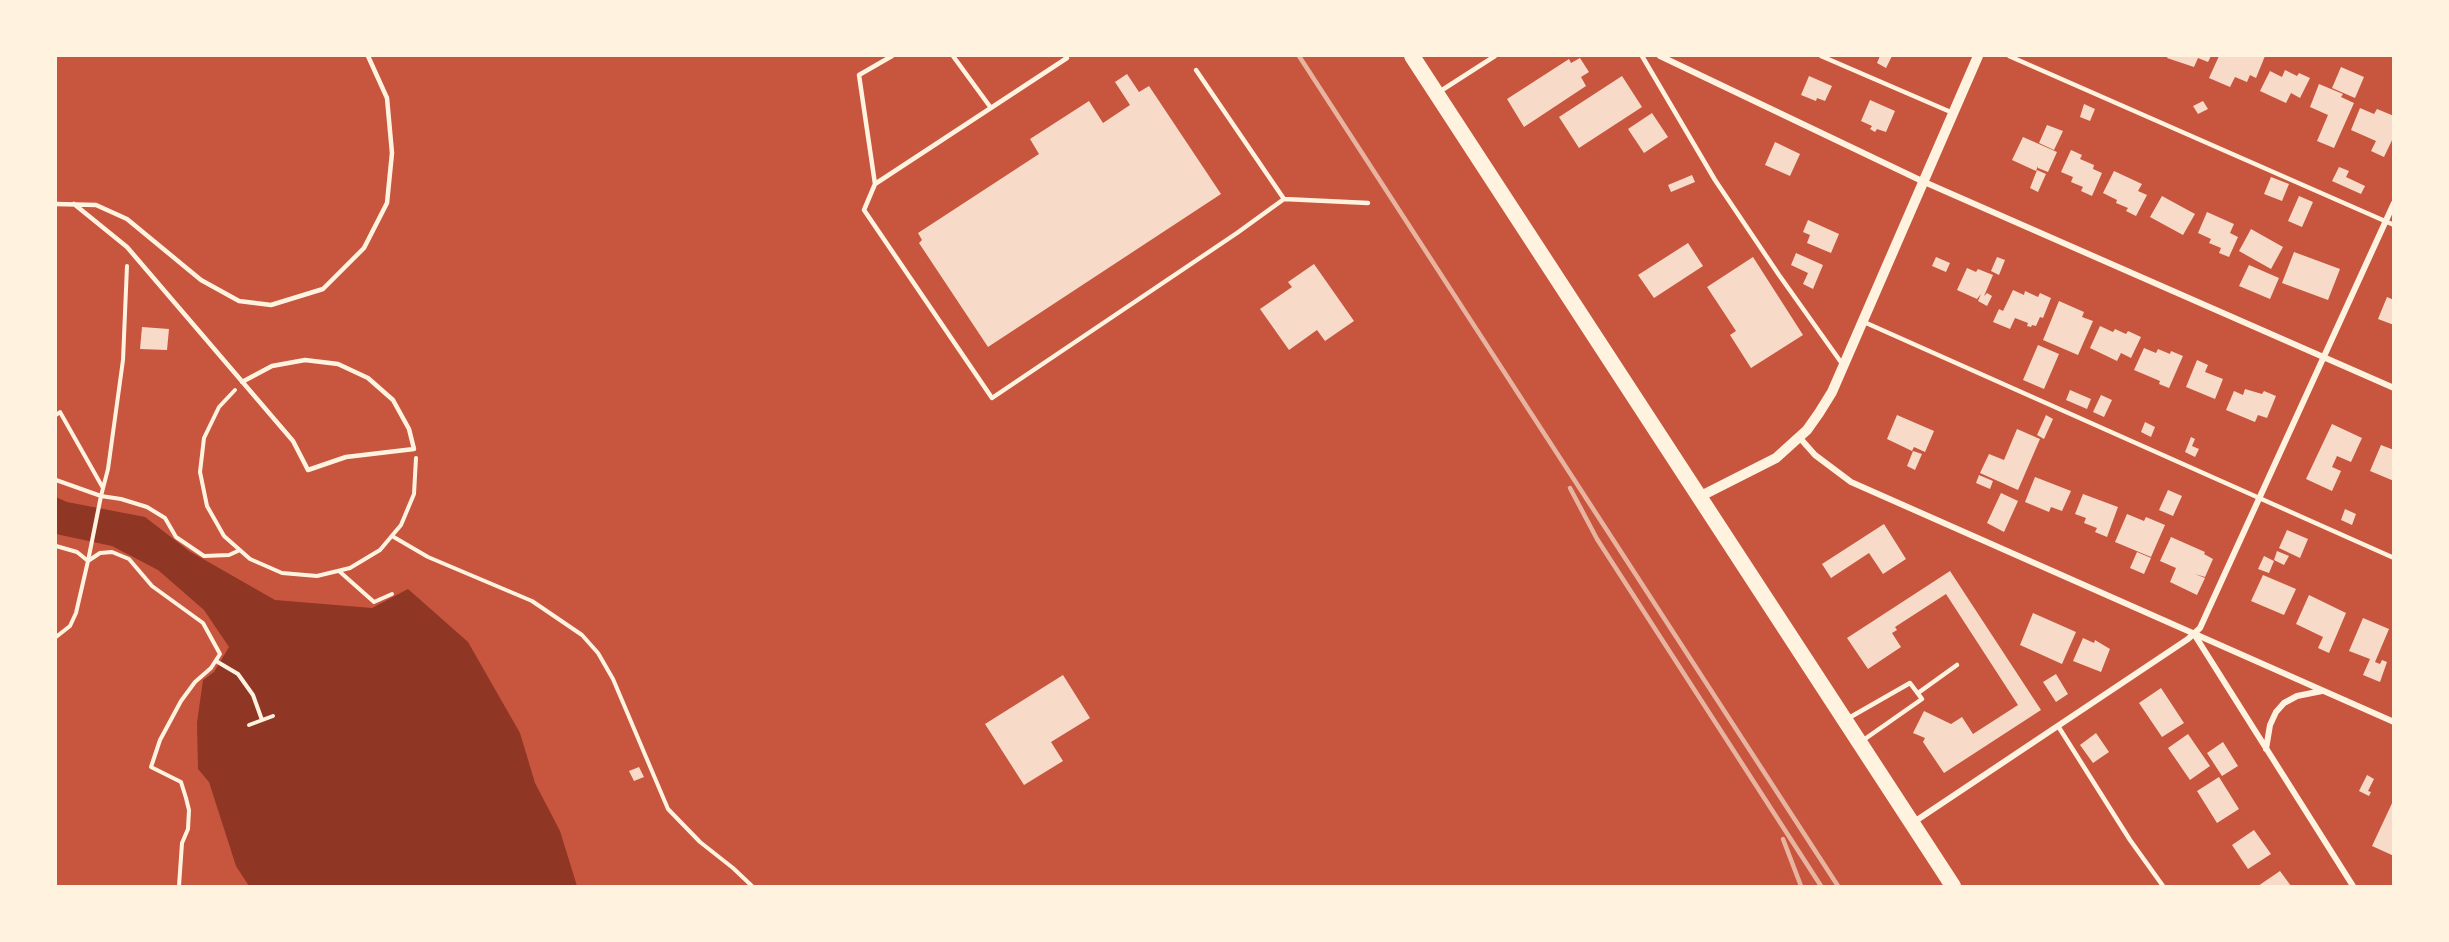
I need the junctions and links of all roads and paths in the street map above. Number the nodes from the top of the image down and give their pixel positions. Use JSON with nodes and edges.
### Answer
{"nodes":[{"id":1,"x":368,"y":56,"type":"edge"},
{"id":2,"x":892,"y":56,"type":"edge"},
{"id":3,"x":953,"y":56,"type":"edge"},
{"id":4,"x":1068,"y":56,"type":"edge"},
{"id":5,"x":1412,"y":56,"type":"edge"},
{"id":6,"x":1495,"y":56,"type":"edge"},
{"id":7,"x":1642,"y":56,"type":"edge"},
{"id":8,"x":1660,"y":56,"type":"edge"},
{"id":9,"x":1821,"y":56,"type":"edge"},
{"id":10,"x":1978,"y":56,"type":"edge"},
{"id":11,"x":2009,"y":56,"type":"edge"},
{"id":12,"x":1196,"y":70,"type":"dead end"},
{"id":13,"x":1437,"y":93,"type":"junction"},
{"id":14,"x":991,"y":108,"type":"junction"},
{"id":15,"x":1953,"y":113,"type":"junction"},
{"id":16,"x":1922,"y":181,"type":"junction"},
{"id":17,"x":875,"y":184,"type":"junction"},
{"id":18,"x":1284,"y":199,"type":"junction"},
{"id":19,"x":1368,"y":203,"type":"dead end"},
{"id":20,"x":2394,"y":203,"type":"edge"},
{"id":21,"x":56,"y":204,"type":"edge"},
{"id":22,"x":74,"y":204,"type":"junction"},
{"id":23,"x":2385,"y":221,"type":"junction"},
{"id":24,"x":2394,"y":225,"type":"edge"},
{"id":25,"x":127,"y":248,"type":"junction"},
{"id":26,"x":1862,"y":321,"type":"junction"},
{"id":27,"x":2324,"y":358,"type":"junction"},
{"id":28,"x":1843,"y":365,"type":"junction"},
{"id":29,"x":242,"y":382,"type":"junction"},
{"id":30,"x":2394,"y":388,"type":"edge"},
{"id":31,"x":56,"y":415,"type":"edge"},
{"id":32,"x":1799,"y":437,"type":"junction"},
{"id":33,"x":414,"y":449,"type":"junction"},
{"id":34,"x":56,"y":480,"type":"edge"},
{"id":35,"x":103,"y":489,"type":"junction"},
{"id":36,"x":101,"y":496,"type":"junction"},
{"id":37,"x":1699,"y":497,"type":"junction"},
{"id":38,"x":2260,"y":498,"type":"junction"},
{"id":39,"x":392,"y":536,"type":"junction"},
{"id":40,"x":56,"y":546,"type":"edge"},
{"id":41,"x":240,"y":550,"type":"junction"},
{"id":42,"x":2394,"y":558,"type":"edge"},
{"id":43,"x":88,"y":561,"type":"junction"},
{"id":44,"x":339,"y":571,"type":"junction"},
{"id":45,"x":392,"y":594,"type":"dead end"},
{"id":46,"x":2193,"y":634,"type":"junction"},
{"id":47,"x":56,"y":637,"type":"edge"},
{"id":48,"x":216,"y":661,"type":"junction"},
{"id":49,"x":1956,"y":665,"type":"dead end"},
{"id":50,"x":2322,"y":691,"type":"junction"},
{"id":51,"x":1918,"y":693,"type":"junction"},
{"id":52,"x":273,"y":716,"type":"dead end"},
{"id":53,"x":262,"y":720,"type":"junction"},
{"id":54,"x":1845,"y":720,"type":"junction"},
{"id":55,"x":2394,"y":722,"type":"edge"},
{"id":56,"x":249,"y":725,"type":"dead end"},
{"id":57,"x":2058,"y":726,"type":"junction"},
{"id":58,"x":1860,"y":743,"type":"junction"},
{"id":59,"x":2266,"y":749,"type":"junction"},
{"id":60,"x":1912,"y":823,"type":"junction"},
{"id":61,"x":179,"y":886,"type":"edge"},
{"id":62,"x":752,"y":886,"type":"edge"},
{"id":63,"x":1953,"y":886,"type":"edge"},
{"id":64,"x":2163,"y":886,"type":"edge"},
{"id":65,"x":2353,"y":886,"type":"edge"}],
"edges":[{"from":1,"to":22,"type":"lane"},
{"from":2,"to":17,"type":"lane"},
{"from":3,"to":14,"type":"lane"},
{"from":4,"to":14,"type":"lane"},
{"from":5,"to":13,"type":"highway"},
{"from":6,"to":13,"type":"lane"},
{"from":7,"to":28,"type":"lane"},
{"from":8,"to":16,"type":"street"},
{"from":9,"to":15,"type":"lane"},
{"from":10,"to":15,"type":"street"},
{"from":11,"to":23,"type":"lane"},
{"from":12,"to":18,"type":"lane"},
{"from":13,"to":37,"type":"highway"},
{"from":14,"to":17,"type":"lane"},
{"from":15,"to":16,"type":"street"},
{"from":16,"to":26,"type":"street"},
{"from":16,"to":27,"type":"street"},
{"from":17,"to":18,"type":"lane"},
{"from":18,"to":19,"type":"lane"},
{"from":20,"to":23,"type":"street"},
{"from":21,"to":22,"type":"lane"},
{"from":22,"to":25,"type":"lane"},
{"from":23,"to":24,"type":"lane"},
{"from":23,"to":27,"type":"street"},
{"from":25,"to":29,"type":"lane"},
{"from":25,"to":35,"type":"path"},
{"from":26,"to":28,"type":"street"},
{"from":26,"to":38,"type":"lane"},
{"from":27,"to":30,"type":"street"},
{"from":27,"to":38,"type":"street"},
{"from":28,"to":32,"type":"street"},
{"from":29,"to":33,"type":"lane"},
{"from":29,"to":33,"type":"lane"},
{"from":29,"to":41,"type":"path"},
{"from":31,"to":35,"type":"path"},
{"from":32,"to":37,"type":"street"},
{"from":32,"to":46,"type":"street"},
{"from":33,"to":39,"type":"path"},
{"from":34,"to":36,"type":"path"},
{"from":35,"to":36,"type":"path"},
{"from":36,"to":41,"type":"path"},
{"from":36,"to":43,"type":"path"},
{"from":37,"to":54,"type":"highway"},
{"from":38,"to":42,"type":"lane"},
{"from":38,"to":46,"type":"street"},
{"from":39,"to":44,"type":"path"},
{"from":39,"to":62,"type":"path"},
{"from":40,"to":43,"type":"path"},
{"from":41,"to":44,"type":"path"},
{"from":43,"to":47,"type":"path"},
{"from":43,"to":48,"type":"path"},
{"from":44,"to":45,"type":"path"},
{"from":46,"to":50,"type":"street"},
{"from":46,"to":57,"type":"street"},
{"from":46,"to":59,"type":"street"},
{"from":48,"to":53,"type":"path"},
{"from":48,"to":61,"type":"path"},
{"from":49,"to":51,"type":"lane"},
{"from":50,"to":55,"type":"street"},
{"from":50,"to":59,"type":"street"},
{"from":51,"to":54,"type":"lane"},
{"from":51,"to":58,"type":"lane"},
{"from":52,"to":53,"type":"path"},
{"from":53,"to":56,"type":"path"},
{"from":54,"to":58,"type":"highway"},
{"from":57,"to":60,"type":"street"},
{"from":57,"to":64,"type":"lane"},
{"from":58,"to":60,"type":"highway"},
{"from":59,"to":65,"type":"street"},
{"from":60,"to":63,"type":"highway"}]}
